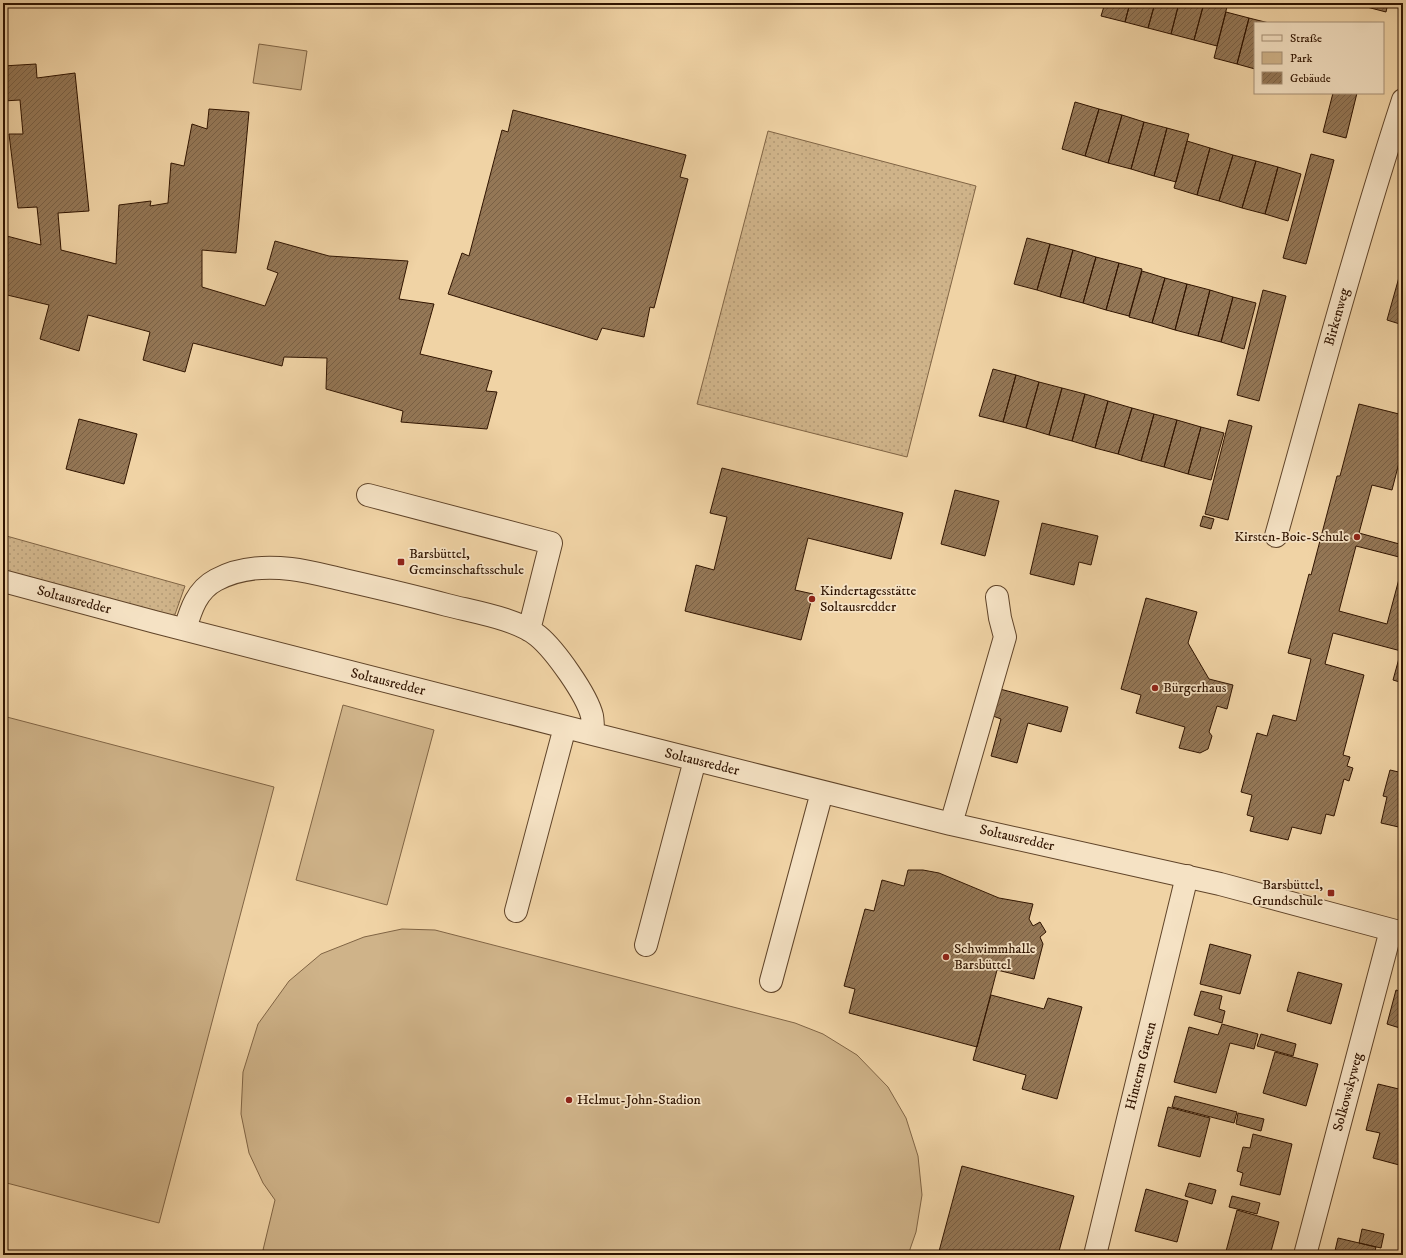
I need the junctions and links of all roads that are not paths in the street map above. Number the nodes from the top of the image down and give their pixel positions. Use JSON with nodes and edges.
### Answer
{"nodes":[{"id":1,"x":1403,"y":100,"type":"edge"},
{"id":2,"x":368,"y":495,"type":"dead end"},
{"id":3,"x":1276,"y":536,"type":"dead end"},
{"id":4,"x":3,"y":581,"type":"edge"},
{"id":5,"x":997,"y":597,"type":"dead end"},
{"id":6,"x":185,"y":629,"type":"junction"},
{"id":7,"x":529,"y":630,"type":"junction"},
{"id":8,"x":565,"y":727,"type":"junction"},
{"id":9,"x":593,"y":734,"type":"junction"},
{"id":10,"x":695,"y":760,"type":"junction"},
{"id":11,"x":822,"y":792,"type":"junction"},
{"id":12,"x":951,"y":824,"type":"junction"},
{"id":13,"x":1187,"y":876,"type":"junction"},
{"id":14,"x":516,"y":911,"type":"dead end"},
{"id":15,"x":1397,"y":932,"type":"edge"},
{"id":16,"x":646,"y":945,"type":"dead end"},
{"id":17,"x":772,"y":981,"type":"dead end"},
{"id":18,"x":1095,"y":1255,"type":"edge"},
{"id":19,"x":1305,"y":1255,"type":"edge"}],
"edges":[{"from":1,"to":3,"type":"street","name":"Birkenweg"},
{"from":2,"to":7,"type":"street"},
{"from":4,"to":6,"type":"street","name":"Soltausredder"},
{"from":5,"to":12,"type":"street"},
{"from":6,"to":7,"type":"street"},
{"from":6,"to":8,"type":"street","name":"Soltausredder"},
{"from":7,"to":9,"type":"street"},
{"from":8,"to":9,"type":"street","name":"Soltausredder"},
{"from":8,"to":14,"type":"street"},
{"from":9,"to":10,"type":"street","name":"Soltausredder"},
{"from":10,"to":11,"type":"street","name":"Soltausredder"},
{"from":10,"to":16,"type":"street"},
{"from":11,"to":12,"type":"street","name":"Soltausredder"},
{"from":11,"to":17,"type":"street"},
{"from":12,"to":13,"type":"street","name":"Soltausredder"},
{"from":13,"to":15,"type":"street","name":"Soltausredder"},
{"from":13,"to":18,"type":"street","name":"Hinterm Garten"},
{"from":15,"to":19,"type":"street","name":"Solkowskyweg"}]}
